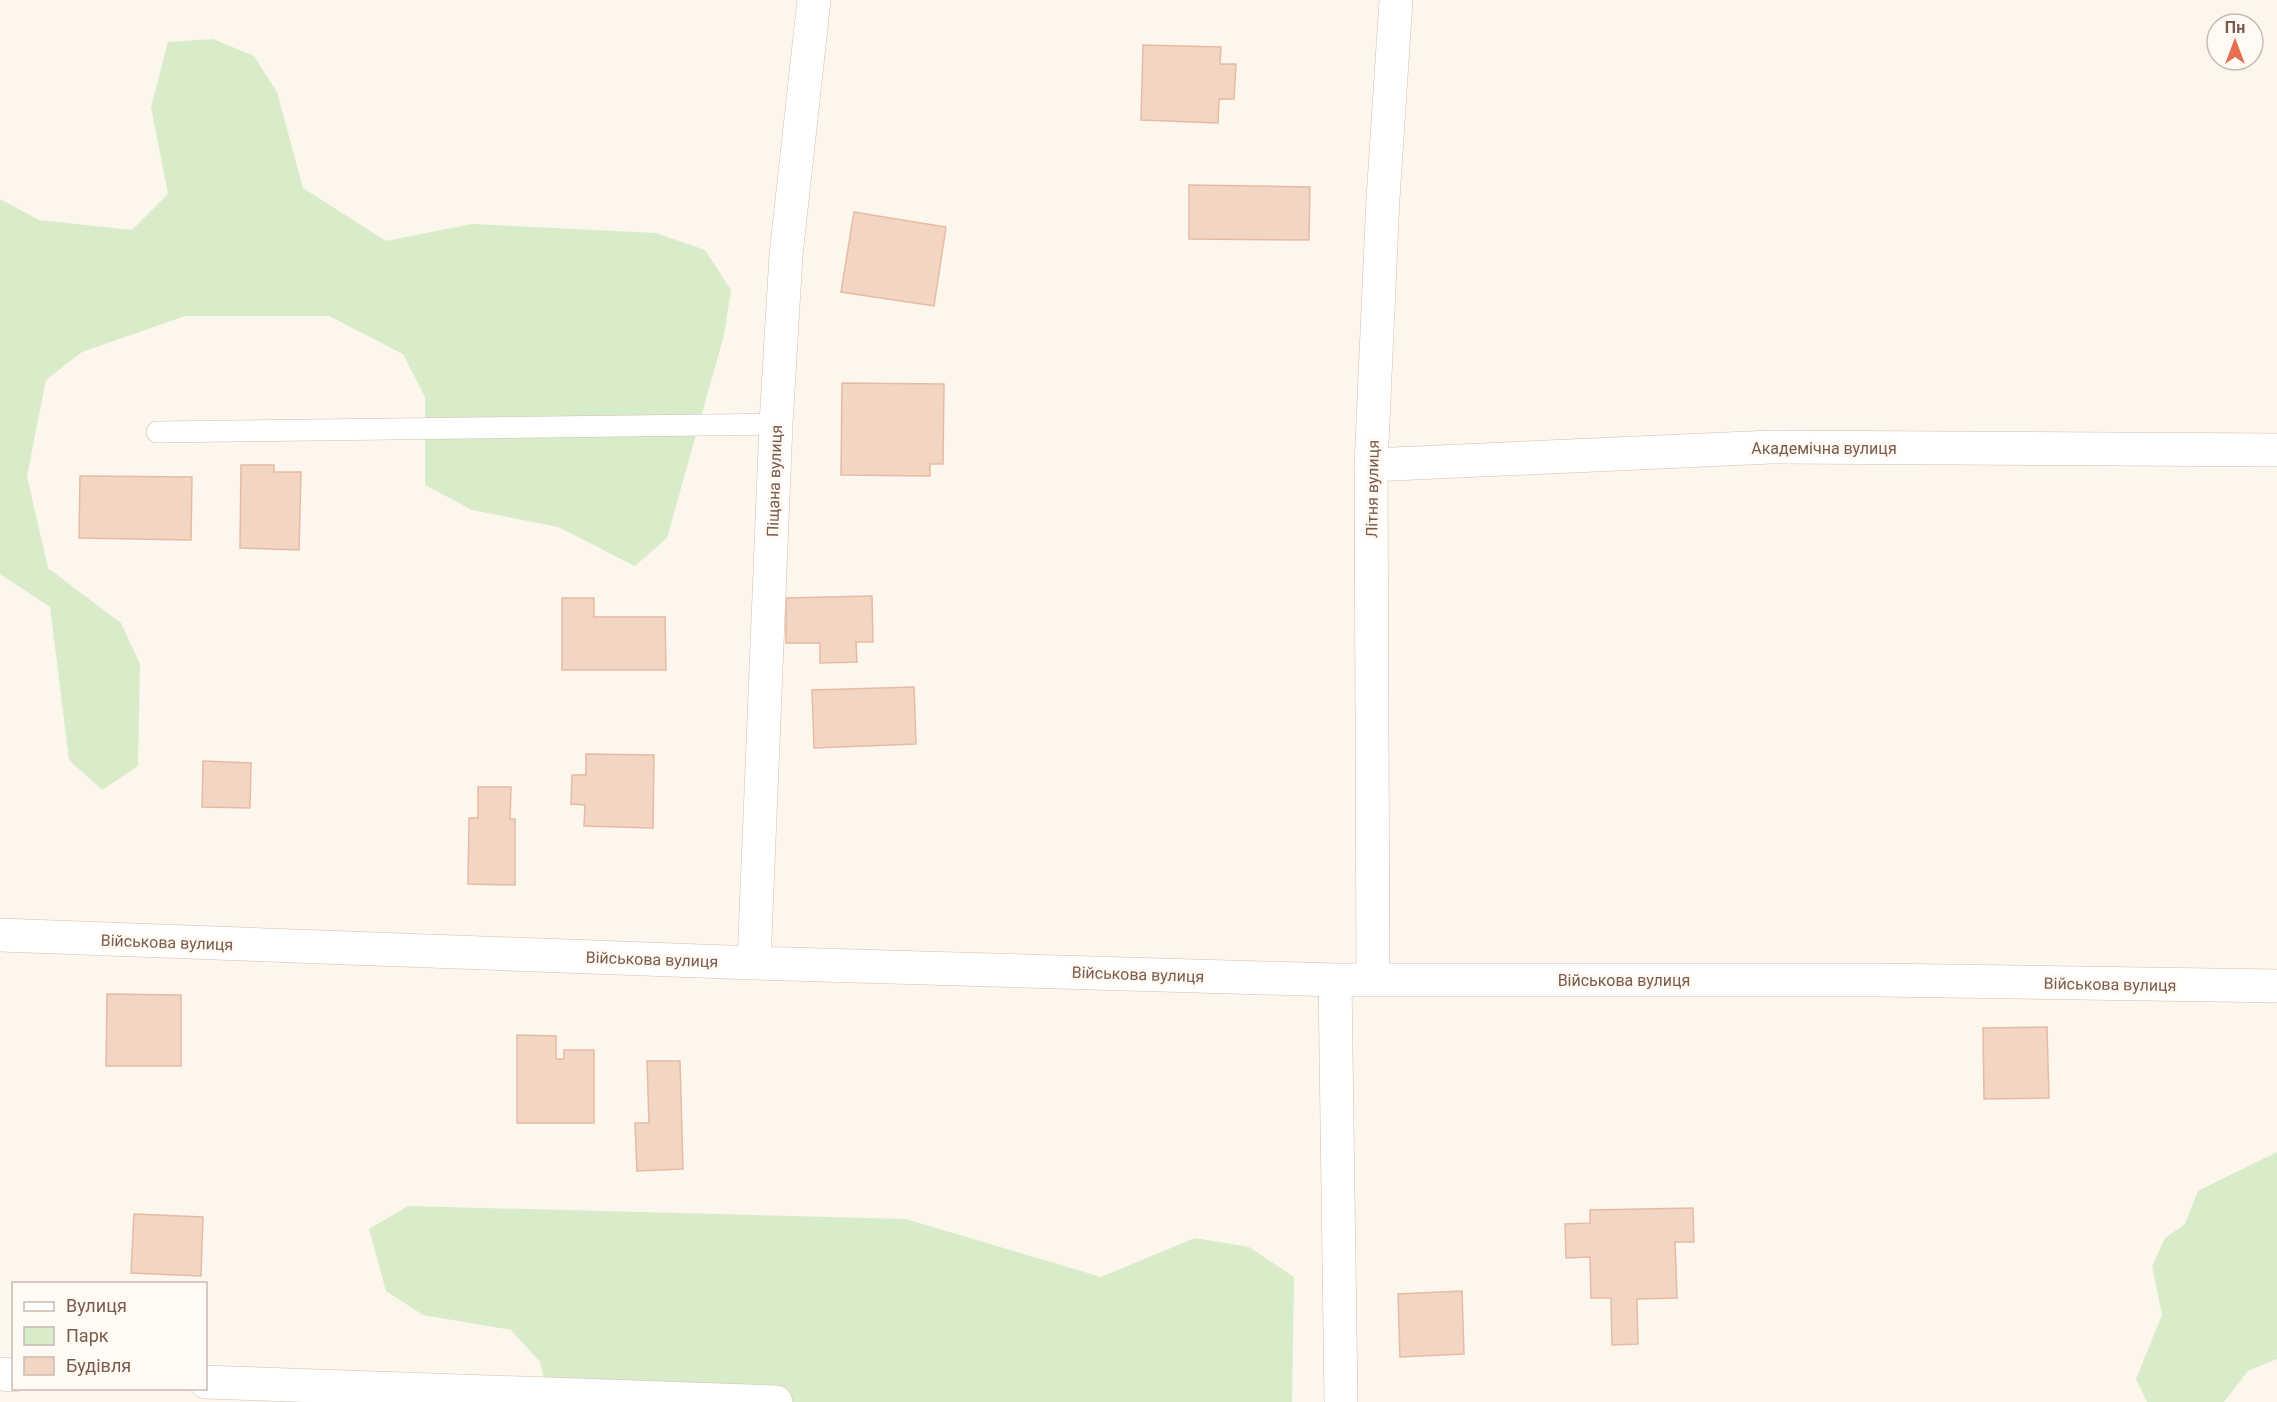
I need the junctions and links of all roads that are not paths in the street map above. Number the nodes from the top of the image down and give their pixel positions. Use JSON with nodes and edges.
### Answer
{"nodes":[{"id":1,"x":814,"y":0,"type":"edge"},
{"id":2,"x":1396,"y":0,"type":"edge"},
{"id":3,"x":776,"y":424,"type":"junction"},
{"id":4,"x":158,"y":432,"type":"dead end"},
{"id":5,"x":2277,"y":450,"type":"edge"},
{"id":6,"x":1371,"y":465,"type":"junction"},
{"id":7,"x":0,"y":936,"type":"edge"},
{"id":8,"x":754,"y":963,"type":"junction"},
{"id":9,"x":1335,"y":980,"type":"junction"},
{"id":10,"x":1373,"y":980,"type":"junction"},
{"id":11,"x":2277,"y":986,"type":"edge"},
{"id":12,"x":207,"y":1382,"type":"edge"},
{"id":13,"x":776,"y":1402,"type":"edge"},
{"id":14,"x":1341,"y":1402,"type":"edge"}],
"edges":[{"from":1,"to":3,"type":"street","name":"Піщана вулиця"},
{"from":2,"to":6,"type":"street","name":"Літня вулиця"},
{"from":3,"to":4,"type":"lane"},
{"from":3,"to":8,"type":"street","name":"Піщана вулиця"},
{"from":5,"to":6,"type":"street","name":"Академічна вулиця"},
{"from":6,"to":10,"type":"street","name":"Літня вулиця"},
{"from":7,"to":8,"type":"street","name":"Військова вулиця"},
{"from":8,"to":9,"type":"street","name":"Військова вулиця"},
{"from":9,"to":10,"type":"street","name":"Військова вулиця"},
{"from":9,"to":14,"type":"street"},
{"from":10,"to":11,"type":"street","name":"Військова вулиця"},
{"from":12,"to":13,"type":"street"}]}
